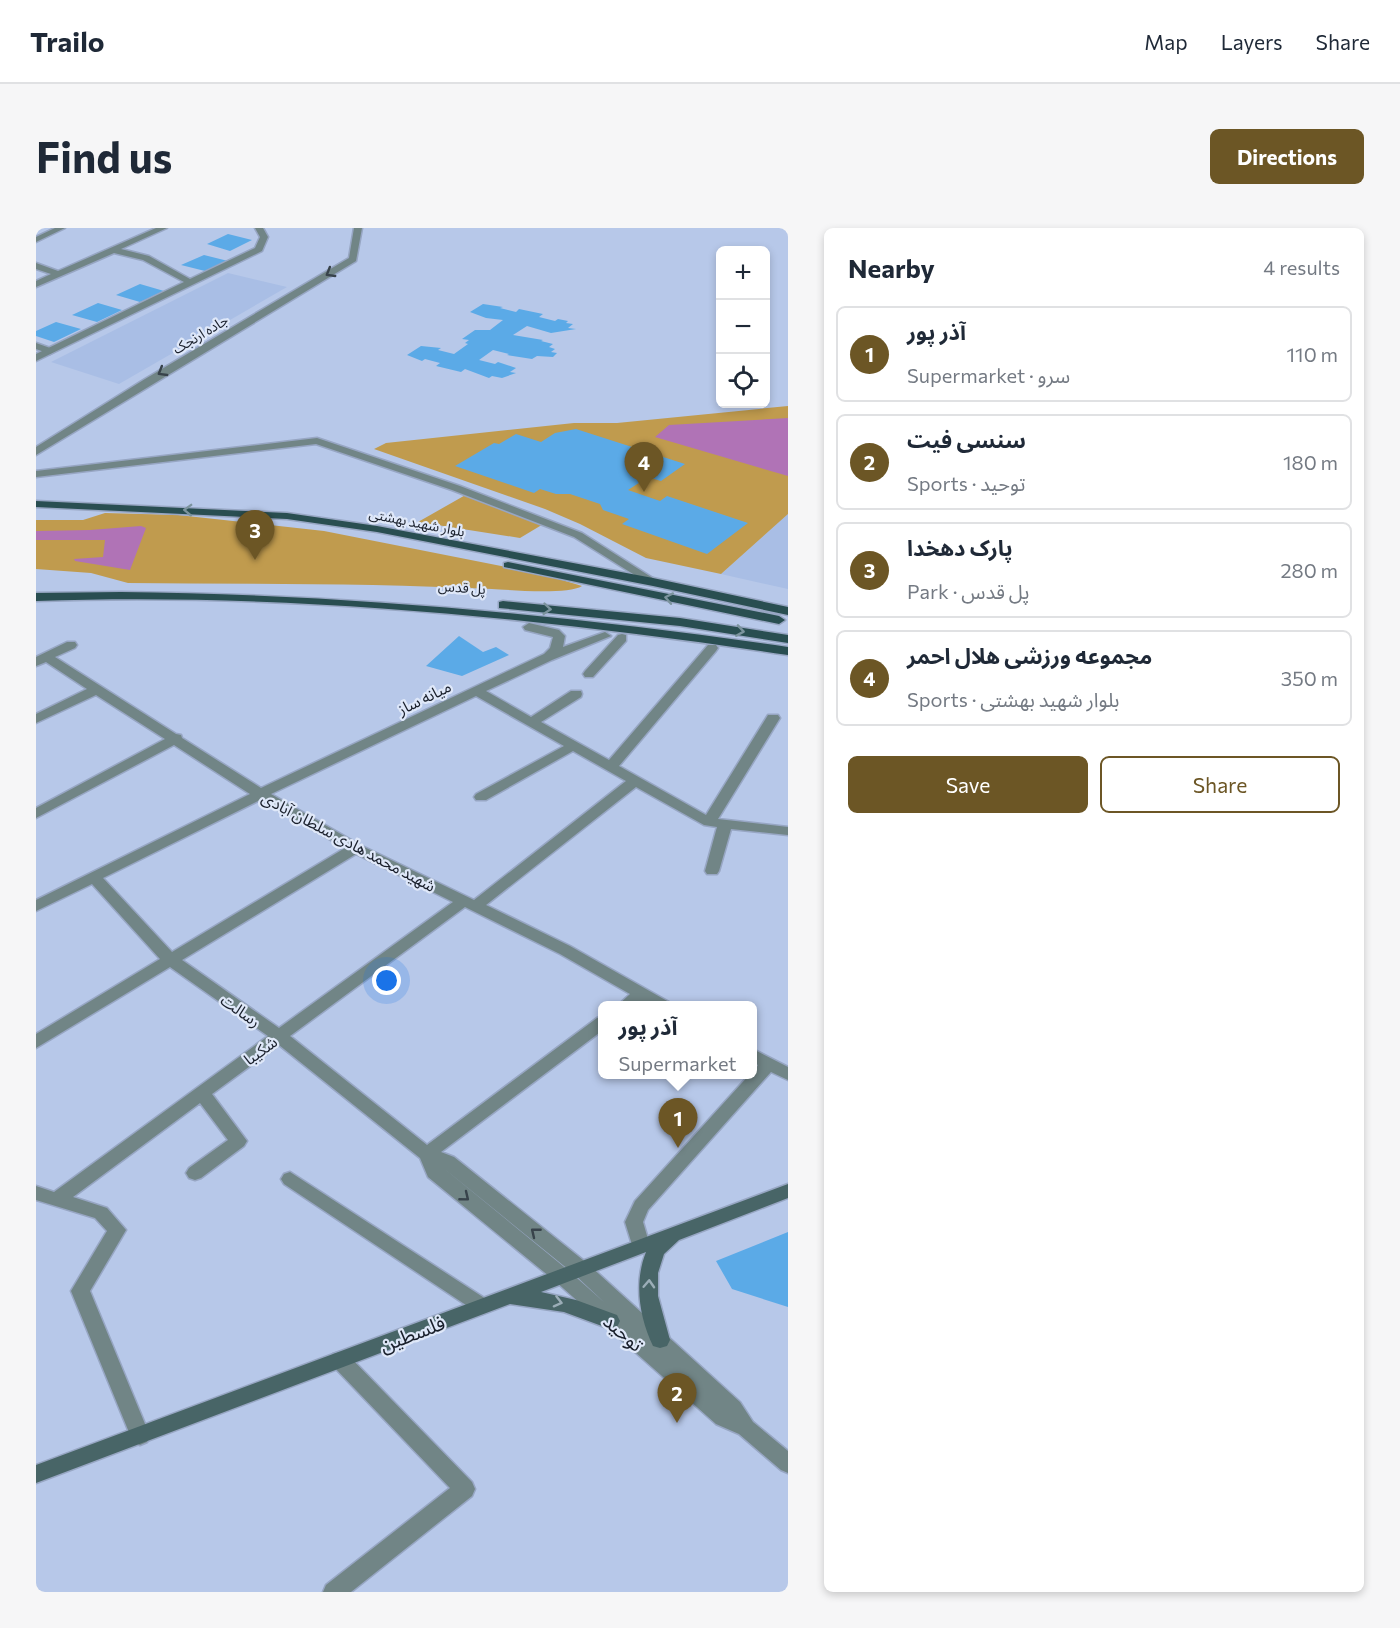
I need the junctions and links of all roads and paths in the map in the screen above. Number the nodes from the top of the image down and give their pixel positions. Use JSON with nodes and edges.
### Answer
{"nodes":[{"id":1,"x":61,"y":228,"type":"edge"},
{"id":2,"x":163,"y":228,"type":"edge"},
{"id":3,"x":259,"y":228,"type":"edge"},
{"id":4,"x":358,"y":228,"type":"edge"},
{"id":5,"x":36,"y":240,"type":"edge"},
{"id":6,"x":113,"y":250,"type":"junction"},
{"id":7,"x":36,"y":266,"type":"edge"},
{"id":8,"x":60,"y":274,"type":"junction"},
{"id":9,"x":191,"y":283,"type":"junction"},
{"id":10,"x":36,"y":284,"type":"edge"},
{"id":11,"x":36,"y":346,"type":"edge"},
{"id":12,"x":50,"y":351,"type":"junction"},
{"id":13,"x":36,"y":358,"type":"edge"},
{"id":14,"x":36,"y":452,"type":"edge"},
{"id":15,"x":36,"y":474,"type":"edge"},
{"id":16,"x":36,"y":504,"type":"edge"},
{"id":17,"x":247,"y":513,"type":"junction"},
{"id":18,"x":653,"y":582,"type":"junction"},
{"id":19,"x":133,"y":594,"type":"junction"},
{"id":20,"x":36,"y":597,"type":"edge"},
{"id":21,"x":36,"y":606,"type":"edge"},
{"id":22,"x":788,"y":611,"type":"edge"},
{"id":23,"x":788,"y":621,"type":"edge"},
{"id":24,"x":529,"y":627,"type":"junction"},
{"id":25,"x":604,"y":636,"type":"junction"},
{"id":26,"x":621,"y":638,"type":"junction"},
{"id":27,"x":788,"y":639,"type":"edge"},
{"id":28,"x":71,"y":645,"type":"dead end"},
{"id":29,"x":712,"y":648,"type":"junction"},
{"id":30,"x":788,"y":651,"type":"edge"},
{"id":31,"x":548,"y":657,"type":"junction"},
{"id":32,"x":41,"y":659,"type":"edge"},
{"id":33,"x":788,"y":660,"type":"edge"},
{"id":34,"x":589,"y":674,"type":"dead end"},
{"id":35,"x":97,"y":689,"type":"junction"},
{"id":36,"x":476,"y":691,"type":"junction"},
{"id":37,"x":576,"y":694,"type":"dead end"},
{"id":38,"x":773,"y":718,"type":"dead end"},
{"id":39,"x":36,"y":719,"type":"edge"},
{"id":40,"x":532,"y":722,"type":"junction"},
{"id":41,"x":176,"y":738,"type":"junction"},
{"id":42,"x":573,"y":746,"type":"junction"},
{"id":43,"x":611,"y":767,"type":"junction"},
{"id":44,"x":635,"y":781,"type":"junction"},
{"id":45,"x":260,"y":794,"type":"junction"},
{"id":46,"x":481,"y":797,"type":"dead end"},
{"id":47,"x":36,"y":814,"type":"edge"},
{"id":48,"x":709,"y":822,"type":"junction"},
{"id":49,"x":725,"y":824,"type":"junction"},
{"id":50,"x":788,"y":831,"type":"edge"},
{"id":51,"x":355,"y":848,"type":"junction"},
{"id":52,"x":712,"y":871,"type":"dead end"},
{"id":53,"x":94,"y":877,"type":"junction"},
{"id":54,"x":469,"y":904,"type":"junction"},
{"id":55,"x":36,"y":906,"type":"edge"},
{"id":56,"x":169,"y":959,"type":"junction"},
{"id":57,"x":641,"y":993,"type":"junction"},
{"id":58,"x":630,"y":1001,"type":"edge"},
{"id":59,"x":656,"y":1001,"type":"edge"},
{"id":60,"x":598,"y":1026,"type":"edge"},
{"id":61,"x":279,"y":1036,"type":"junction"},
{"id":62,"x":36,"y":1042,"type":"edge"},
{"id":63,"x":757,"y":1057,"type":"edge"},
{"id":64,"x":770,"y":1064,"type":"junction"},
{"id":65,"x":788,"y":1074,"type":"edge"},
{"id":66,"x":757,"y":1078,"type":"edge"},
{"id":67,"x":756,"y":1079,"type":"edge"},
{"id":68,"x":202,"y":1093,"type":"junction"},
{"id":69,"x":427,"y":1154,"type":"junction"},
{"id":70,"x":195,"y":1173,"type":"dead end"},
{"id":71,"x":290,"y":1179,"type":"dead end"},
{"id":72,"x":788,"y":1191,"type":"edge"},
{"id":73,"x":36,"y":1193,"type":"edge"},
{"id":74,"x":56,"y":1200,"type":"junction"},
{"id":75,"x":677,"y":1233,"type":"junction"},
{"id":76,"x":641,"y":1246,"type":"junction"},
{"id":77,"x":581,"y":1269,"type":"junction"},
{"id":78,"x":561,"y":1276,"type":"junction"},
{"id":79,"x":504,"y":1298,"type":"junction"},
{"id":80,"x":482,"y":1306,"type":"junction"},
{"id":81,"x":610,"y":1320,"type":"junction"},
{"id":82,"x":660,"y":1341,"type":"junction"},
{"id":83,"x":340,"y":1360,"type":"junction"},
{"id":84,"x":746,"y":1428,"type":"junction"},
{"id":85,"x":140,"y":1436,"type":"junction"},
{"id":86,"x":788,"y":1464,"type":"edge"},
{"id":87,"x":36,"y":1474,"type":"edge"},
{"id":88,"x":334,"y":1592,"type":"edge"}],
"edges":[{"from":1,"to":5,"type":"street"},
{"from":2,"to":6,"type":"street"},
{"from":3,"to":9,"type":"street"},
{"from":4,"to":14,"type":"street","name":"جاده ارنجک","one_way":true},
{"from":6,"to":8,"type":"street"},
{"from":6,"to":9,"type":"street"},
{"from":7,"to":8,"type":"street"},
{"from":8,"to":10,"type":"street"},
{"from":9,"to":12,"type":"street"},
{"from":11,"to":12,"type":"street"},
{"from":12,"to":13,"type":"street"},
{"from":15,"to":18,"type":"street"},
{"from":17,"to":16,"type":"main road","name":"بلوار شهید بهشتی","one_way":true},
{"from":17,"to":18,"type":"main road","name":"بلوار شهید بهشتی"},
{"from":23,"to":17,"type":"main road","name":"پل قدس","one_way":true},
{"from":18,"to":22,"type":"main road","name":"بلوار شهید بهشتی"},
{"from":19,"to":20,"type":"main road","name":"پل قدس"},
{"from":19,"to":27,"type":"main road","name":"پل قدس","one_way":true},
{"from":19,"to":30,"type":"main road","name":"پل قدس"},
{"from":21,"to":24,"type":"main road"},
{"from":24,"to":25,"type":"main road"},
{"from":24,"to":31,"type":"street"},
{"from":25,"to":26,"type":"main road"},
{"from":25,"to":31,"type":"street","name":"میانه ساز"},
{"from":26,"to":29,"type":"main road"},
{"from":26,"to":34,"type":"street"},
{"from":28,"to":32,"type":"street"},
{"from":29,"to":33,"type":"main road"},
{"from":29,"to":43,"type":"street"},
{"from":31,"to":36,"type":"street","name":"میانه ساز"},
{"from":32,"to":35,"type":"street","name":"شهید محمد هادی سلطان آبادی"},
{"from":35,"to":39,"type":"street"},
{"from":35,"to":41,"type":"street","name":"شهید محمد هادی سلطان آبادی"},
{"from":36,"to":40,"type":"street"},
{"from":36,"to":45,"type":"street","name":"میانه ساز"},
{"from":37,"to":40,"type":"street"},
{"from":38,"to":48,"type":"street"},
{"from":40,"to":42,"type":"street"},
{"from":41,"to":45,"type":"street","name":"شهید محمد هادی سلطان آبادی"},
{"from":41,"to":47,"type":"street"},
{"from":42,"to":43,"type":"street"},
{"from":42,"to":46,"type":"street"},
{"from":43,"to":44,"type":"street"},
{"from":44,"to":48,"type":"street"},
{"from":44,"to":54,"type":"street","name":"شکیبا"},
{"from":45,"to":51,"type":"street","name":"شهید محمد هادی سلطان آبادی"},
{"from":45,"to":53,"type":"street","name":"میانه ساز"},
{"from":48,"to":49,"type":"street"},
{"from":49,"to":50,"type":"street"},
{"from":49,"to":52,"type":"street"},
{"from":51,"to":54,"type":"street","name":"شهید محمد هادی سلطان آبادی"},
{"from":51,"to":56,"type":"street"},
{"from":53,"to":55,"type":"street","name":"میانه ساز"},
{"from":53,"to":56,"type":"street","name":"رسالت"},
{"from":54,"to":57,"type":"street","name":"شهید محمد هادی سلطان آبادی"},
{"from":54,"to":61,"type":"street","name":"شکیبا"},
{"from":56,"to":61,"type":"street","name":"رسالت"},
{"from":56,"to":62,"type":"street"},
{"from":57,"to":58,"type":"street"},
{"from":57,"to":59,"type":"street","name":"شهید محمد هادی سلطان آبادی"},
{"from":60,"to":69,"type":"street"},
{"from":61,"to":68,"type":"street","name":"شکیبا"},
{"from":61,"to":69,"type":"street","name":"رسالت"},
{"from":63,"to":64,"type":"street"},
{"from":64,"to":65,"type":"street"},
{"from":64,"to":66,"type":"street"},
{"from":67,"to":76,"type":"street"},
{"from":68,"to":70,"type":"street"},
{"from":68,"to":74,"type":"street","name":"شکیبا"},
{"from":77,"to":69,"type":"street","name":"رسالت","one_way":true},
{"from":69,"to":78,"type":"street","name":"رسالت","one_way":true},
{"from":71,"to":80,"type":"street"},
{"from":72,"to":75,"type":"main road","name":"فلسطین"},
{"from":73,"to":74,"type":"street"},
{"from":74,"to":85,"type":"street"},
{"from":75,"to":76,"type":"main road","name":"فلسطین"},
{"from":82,"to":75,"type":"main road","one_way":true},
{"from":76,"to":77,"type":"main road","name":"فلسطین"},
{"from":77,"to":78,"type":"main road","name":"فلسطین"},
{"from":77,"to":82,"type":"street","name":"توحید"},
{"from":78,"to":79,"type":"main road","name":"فلسطین"},
{"from":78,"to":81,"type":"street","name":"توحید"},
{"from":79,"to":80,"type":"main road","name":"فلسطین"},
{"from":79,"to":81,"type":"main road","one_way":true},
{"from":80,"to":83,"type":"main road","name":"فلسطین"},
{"from":81,"to":84,"type":"street","name":"توحید"},
{"from":82,"to":84,"type":"street","name":"توحید"},
{"from":83,"to":85,"type":"main road","name":"فلسطین"},
{"from":83,"to":88,"type":"street"},
{"from":84,"to":86,"type":"street","name":"توحید"},
{"from":85,"to":87,"type":"main road","name":"فلسطین"}]}
